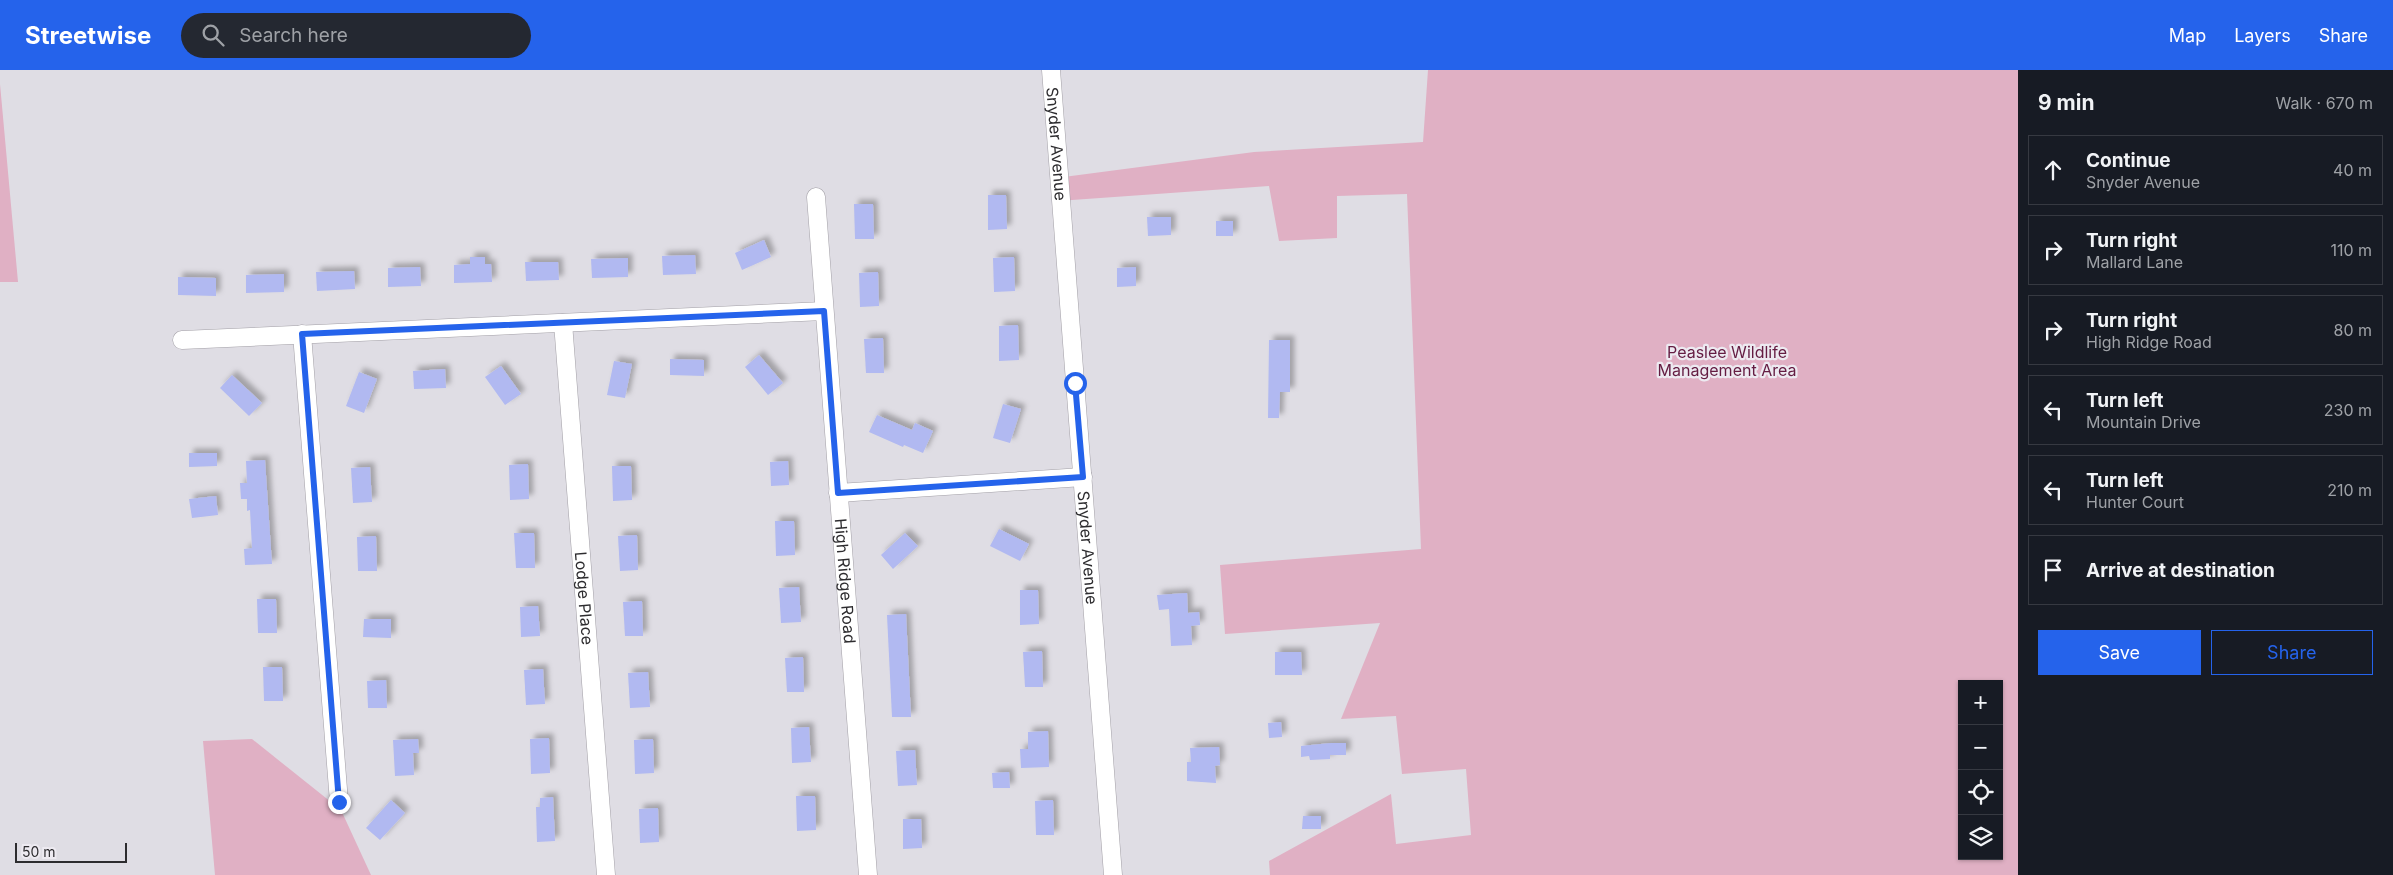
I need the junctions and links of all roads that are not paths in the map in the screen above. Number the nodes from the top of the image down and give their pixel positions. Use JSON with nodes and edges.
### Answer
{"nodes":[{"id":1,"x":1051,"y":70,"type":"edge"},
{"id":2,"x":816,"y":197,"type":"dead end"},
{"id":3,"x":824,"y":311,"type":"junction"},
{"id":4,"x":562,"y":323,"type":"junction"},
{"id":5,"x":302,"y":334,"type":"junction"},
{"id":6,"x":182,"y":340,"type":"dead end"},
{"id":7,"x":1083,"y":477,"type":"junction"},
{"id":8,"x":838,"y":493,"type":"junction"},
{"id":9,"x":339,"y":802,"type":"dead end"},
{"id":10,"x":606,"y":875,"type":"edge"},
{"id":11,"x":868,"y":875,"type":"edge"},
{"id":12,"x":1112,"y":875,"type":"edge"}],
"edges":[{"from":1,"to":7,"type":"street","name":"Snyder Avenue"},
{"from":2,"to":3,"type":"street","name":"High Ridge Road"},
{"from":3,"to":4,"type":"street"},
{"from":3,"to":8,"type":"street","name":"High Ridge Road"},
{"from":4,"to":5,"type":"street"},
{"from":4,"to":10,"type":"street","name":"Lodge Place"},
{"from":5,"to":6,"type":"street"},
{"from":5,"to":9,"type":"street"},
{"from":7,"to":8,"type":"street"},
{"from":7,"to":12,"type":"street","name":"Snyder Avenue"},
{"from":8,"to":11,"type":"street","name":"High Ridge Road"}]}
